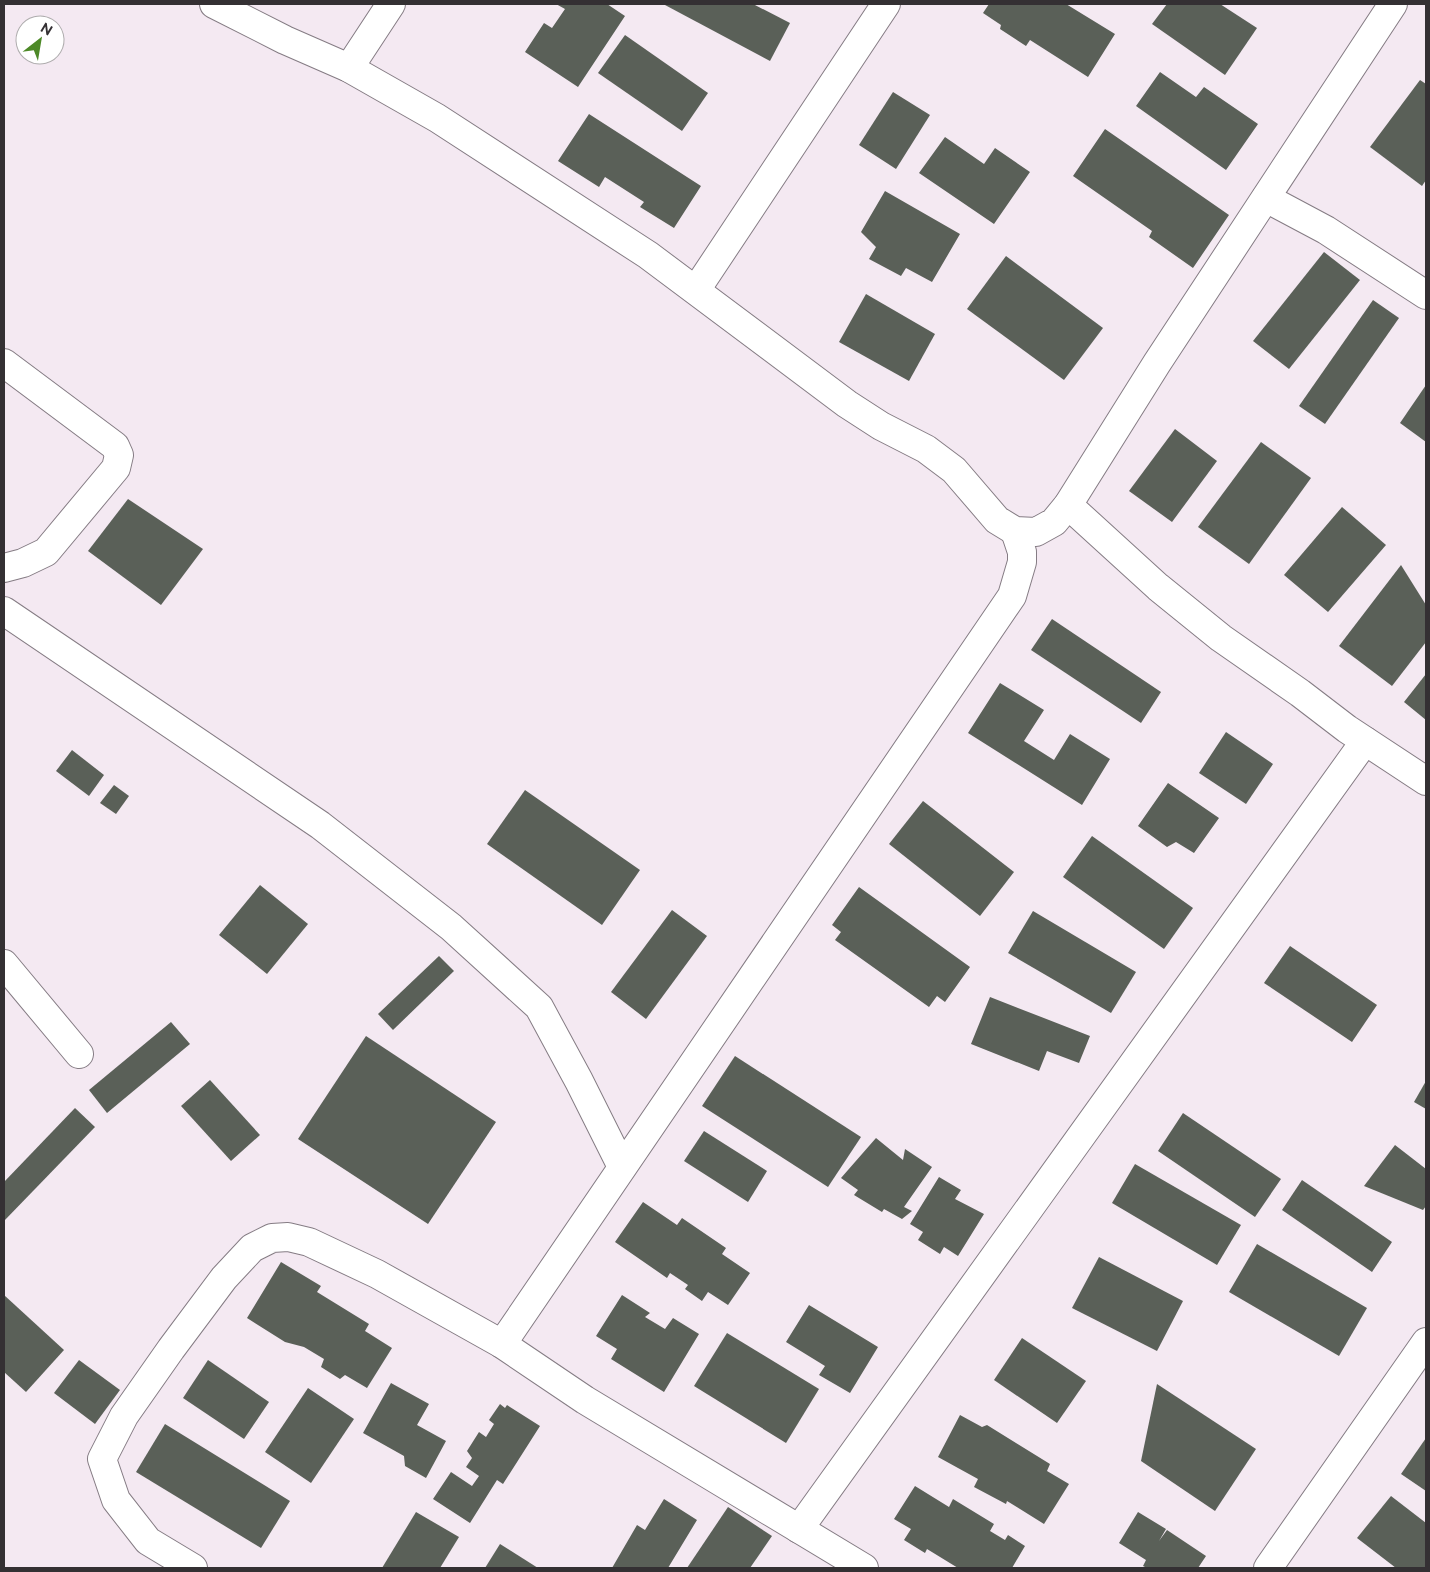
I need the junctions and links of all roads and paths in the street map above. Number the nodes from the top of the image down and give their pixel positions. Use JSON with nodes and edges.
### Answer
{"nodes":[{"id":1,"x":214,"y":4,"type":"edge"},
{"id":2,"x":391,"y":4,"type":"edge"},
{"id":3,"x":886,"y":4,"type":"edge"},
{"id":4,"x":1393,"y":4,"type":"edge"},
{"id":5,"x":349,"y":68,"type":"junction"},
{"id":6,"x":1266,"y":198,"type":"junction"},
{"id":7,"x":696,"y":290,"type":"junction"},
{"id":8,"x":1426,"y":295,"type":"edge"},
{"id":9,"x":4,"y":364,"type":"edge"},
{"id":10,"x":1068,"y":506,"type":"junction"},
{"id":11,"x":1014,"y":532,"type":"junction"},
{"id":12,"x":4,"y":568,"type":"edge"},
{"id":13,"x":4,"y":611,"type":"edge"},
{"id":14,"x":1366,"y":741,"type":"junction"},
{"id":15,"x":1426,"y":781,"type":"edge"},
{"id":16,"x":4,"y":964,"type":"edge"},
{"id":17,"x":79,"y":1054,"type":"dead end"},
{"id":18,"x":622,"y":1167,"type":"junction"},
{"id":19,"x":502,"y":1344,"type":"junction"},
{"id":20,"x":1424,"y":1351,"type":"edge"},
{"id":21,"x":799,"y":1529,"type":"junction"},
{"id":22,"x":193,"y":1568,"type":"edge"},
{"id":23,"x":864,"y":1568,"type":"edge"},
{"id":24,"x":1268,"y":1568,"type":"edge"}],
"edges":[{"from":1,"to":5,"type":"street"},
{"from":2,"to":5,"type":"street"},
{"from":3,"to":7,"type":"street"},
{"from":4,"to":6,"type":"street"},
{"from":5,"to":7,"type":"street"},
{"from":6,"to":8,"type":"street"},
{"from":6,"to":10,"type":"street"},
{"from":7,"to":11,"type":"street"},
{"from":9,"to":12,"type":"street"},
{"from":10,"to":11,"type":"street"},
{"from":10,"to":14,"type":"street"},
{"from":11,"to":18,"type":"street"},
{"from":13,"to":18,"type":"street"},
{"from":14,"to":15,"type":"street"},
{"from":14,"to":21,"type":"street"},
{"from":16,"to":17,"type":"street"},
{"from":18,"to":19,"type":"street"},
{"from":19,"to":21,"type":"street"},
{"from":19,"to":22,"type":"street"},
{"from":20,"to":24,"type":"street"},
{"from":21,"to":23,"type":"street"}]}
